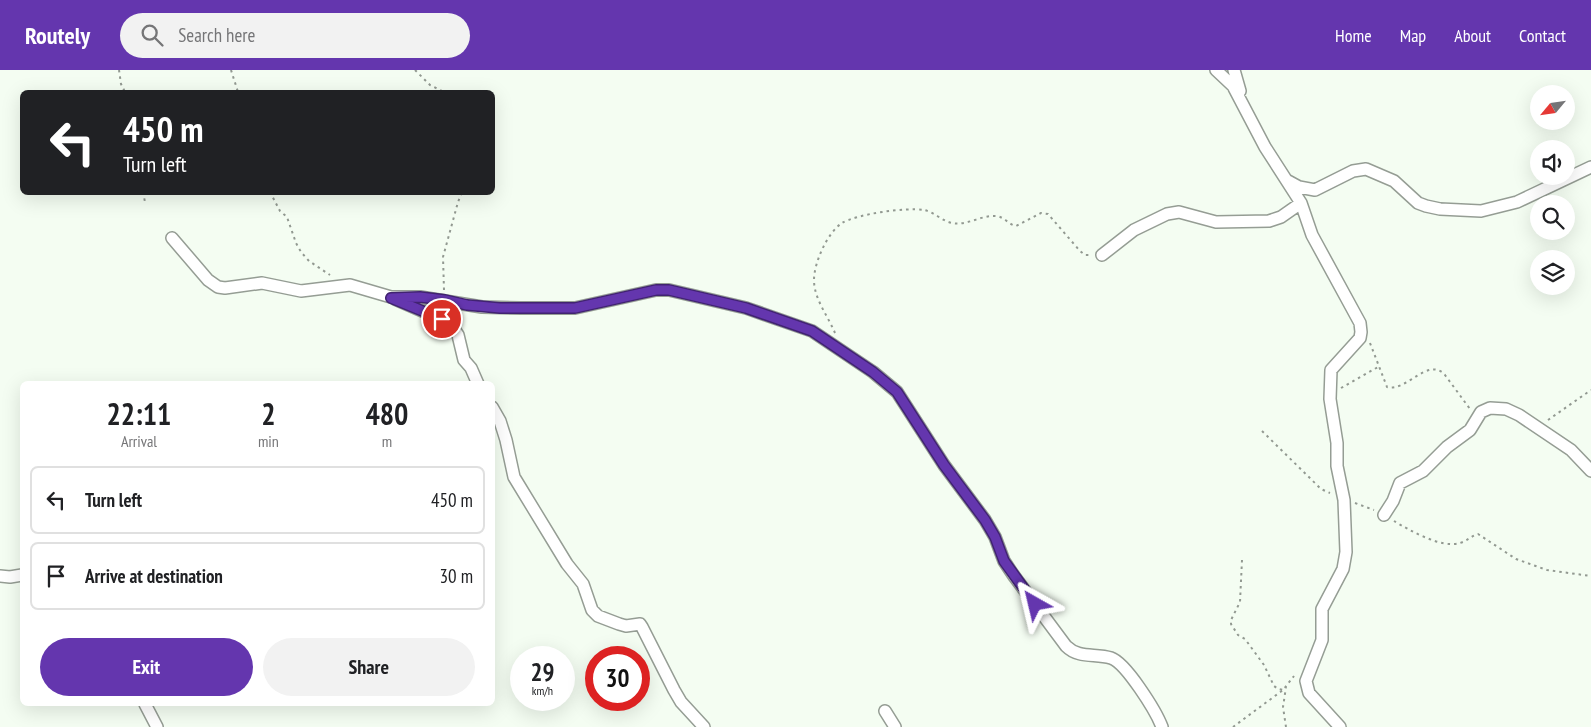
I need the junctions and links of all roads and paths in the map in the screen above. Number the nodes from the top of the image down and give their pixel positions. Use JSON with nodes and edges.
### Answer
{"nodes":[{"id":1,"x":119,"y":70,"type":"edge"},
{"id":2,"x":232,"y":70,"type":"edge"},
{"id":3,"x":415,"y":70,"type":"edge"},
{"id":4,"x":1216,"y":70,"type":"edge"},
{"id":5,"x":1234,"y":70,"type":"edge"},
{"id":6,"x":124,"y":90,"type":"edge"},
{"id":7,"x":237,"y":90,"type":"edge"},
{"id":8,"x":440,"y":90,"type":"edge"},
{"id":9,"x":1244,"y":110,"type":"junction"},
{"id":10,"x":1591,"y":167,"type":"edge"},
{"id":11,"x":1285,"y":178,"type":"junction"},
{"id":12,"x":143,"y":195,"type":"edge"},
{"id":13,"x":272,"y":195,"type":"edge"},
{"id":14,"x":461,"y":195,"type":"edge"},
{"id":15,"x":145,"y":202,"type":"dead end"},
{"id":16,"x":1301,"y":203,"type":"junction"},
{"id":17,"x":172,"y":238,"type":"dead end"},
{"id":18,"x":1102,"y":255,"type":"joint"},
{"id":19,"x":333,"y":277,"type":"dead end"},
{"id":20,"x":391,"y":298,"type":"junction"},
{"id":21,"x":445,"y":300,"type":"junction"},
{"id":22,"x":1360,"y":323,"type":"junction"},
{"id":23,"x":845,"y":353,"type":"junction"},
{"id":24,"x":1378,"y":367,"type":"junction"},
{"id":25,"x":477,"y":381,"type":"edge"},
{"id":26,"x":1591,"y":390,"type":"edge"},
{"id":27,"x":1330,"y":394,"type":"junction"},
{"id":28,"x":495,"y":412,"type":"edge"},
{"id":29,"x":1481,"y":412,"type":"junction"},
{"id":30,"x":1538,"y":427,"type":"junction"},
{"id":31,"x":1262,"y":431,"type":"dead end"},
{"id":32,"x":1591,"y":471,"type":"edge"},
{"id":33,"x":1344,"y":500,"type":"junction"},
{"id":34,"x":1384,"y":515,"type":"junction"},
{"id":35,"x":1242,"y":560,"type":"dead end"},
{"id":36,"x":20,"y":575,"type":"edge"},
{"id":37,"x":0,"y":576,"type":"edge"},
{"id":38,"x":1591,"y":576,"type":"edge"},
{"id":39,"x":1299,"y":672,"type":"dead end"},
{"id":40,"x":1287,"y":685,"type":"junction"},
{"id":41,"x":1283,"y":690,"type":"junction"},
{"id":42,"x":145,"y":706,"type":"edge"},
{"id":43,"x":885,"y":711,"type":"dead end"},
{"id":44,"x":157,"y":727,"type":"edge"},
{"id":45,"x":704,"y":727,"type":"edge"},
{"id":46,"x":895,"y":727,"type":"edge"},
{"id":47,"x":1162,"y":727,"type":"edge"},
{"id":48,"x":1233,"y":727,"type":"edge"},
{"id":49,"x":1286,"y":727,"type":"edge"},
{"id":50,"x":1340,"y":727,"type":"edge"}],
"edges":[{"from":1,"to":6,"type":"path"},
{"from":2,"to":7,"type":"path"},
{"from":3,"to":8,"type":"path"},
{"from":4,"to":9,"type":"street"},
{"from":5,"to":9,"type":"street"},
{"from":9,"to":11,"type":"street"},
{"from":10,"to":11,"type":"street"},
{"from":11,"to":16,"type":"street"},
{"from":12,"to":15,"type":"path"},
{"from":13,"to":19,"type":"path"},
{"from":14,"to":21,"type":"path"},
{"from":16,"to":18,"type":"street"},
{"from":16,"to":22,"type":"street"},
{"from":17,"to":20,"type":"street"},
{"from":18,"to":23,"type":"path"},
{"from":20,"to":21,"type":"street"},
{"from":20,"to":25,"type":"street"},
{"from":21,"to":23,"type":"street"},
{"from":22,"to":24,"type":"path"},
{"from":22,"to":27,"type":"street"},
{"from":23,"to":47,"type":"street"},
{"from":24,"to":27,"type":"path"},
{"from":24,"to":29,"type":"path"},
{"from":26,"to":30,"type":"path"},
{"from":27,"to":33,"type":"street"},
{"from":28,"to":45,"type":"street"},
{"from":29,"to":30,"type":"street"},
{"from":29,"to":34,"type":"street"},
{"from":30,"to":32,"type":"street"},
{"from":31,"to":33,"type":"path"},
{"from":33,"to":34,"type":"path"},
{"from":33,"to":50,"type":"street"},
{"from":34,"to":38,"type":"path"},
{"from":35,"to":41,"type":"path"},
{"from":36,"to":37,"type":"street"},
{"from":39,"to":40,"type":"path"},
{"from":40,"to":41,"type":"path"},
{"from":40,"to":49,"type":"path"},
{"from":41,"to":48,"type":"path"},
{"from":42,"to":44,"type":"street"},
{"from":43,"to":46,"type":"street"}]}
